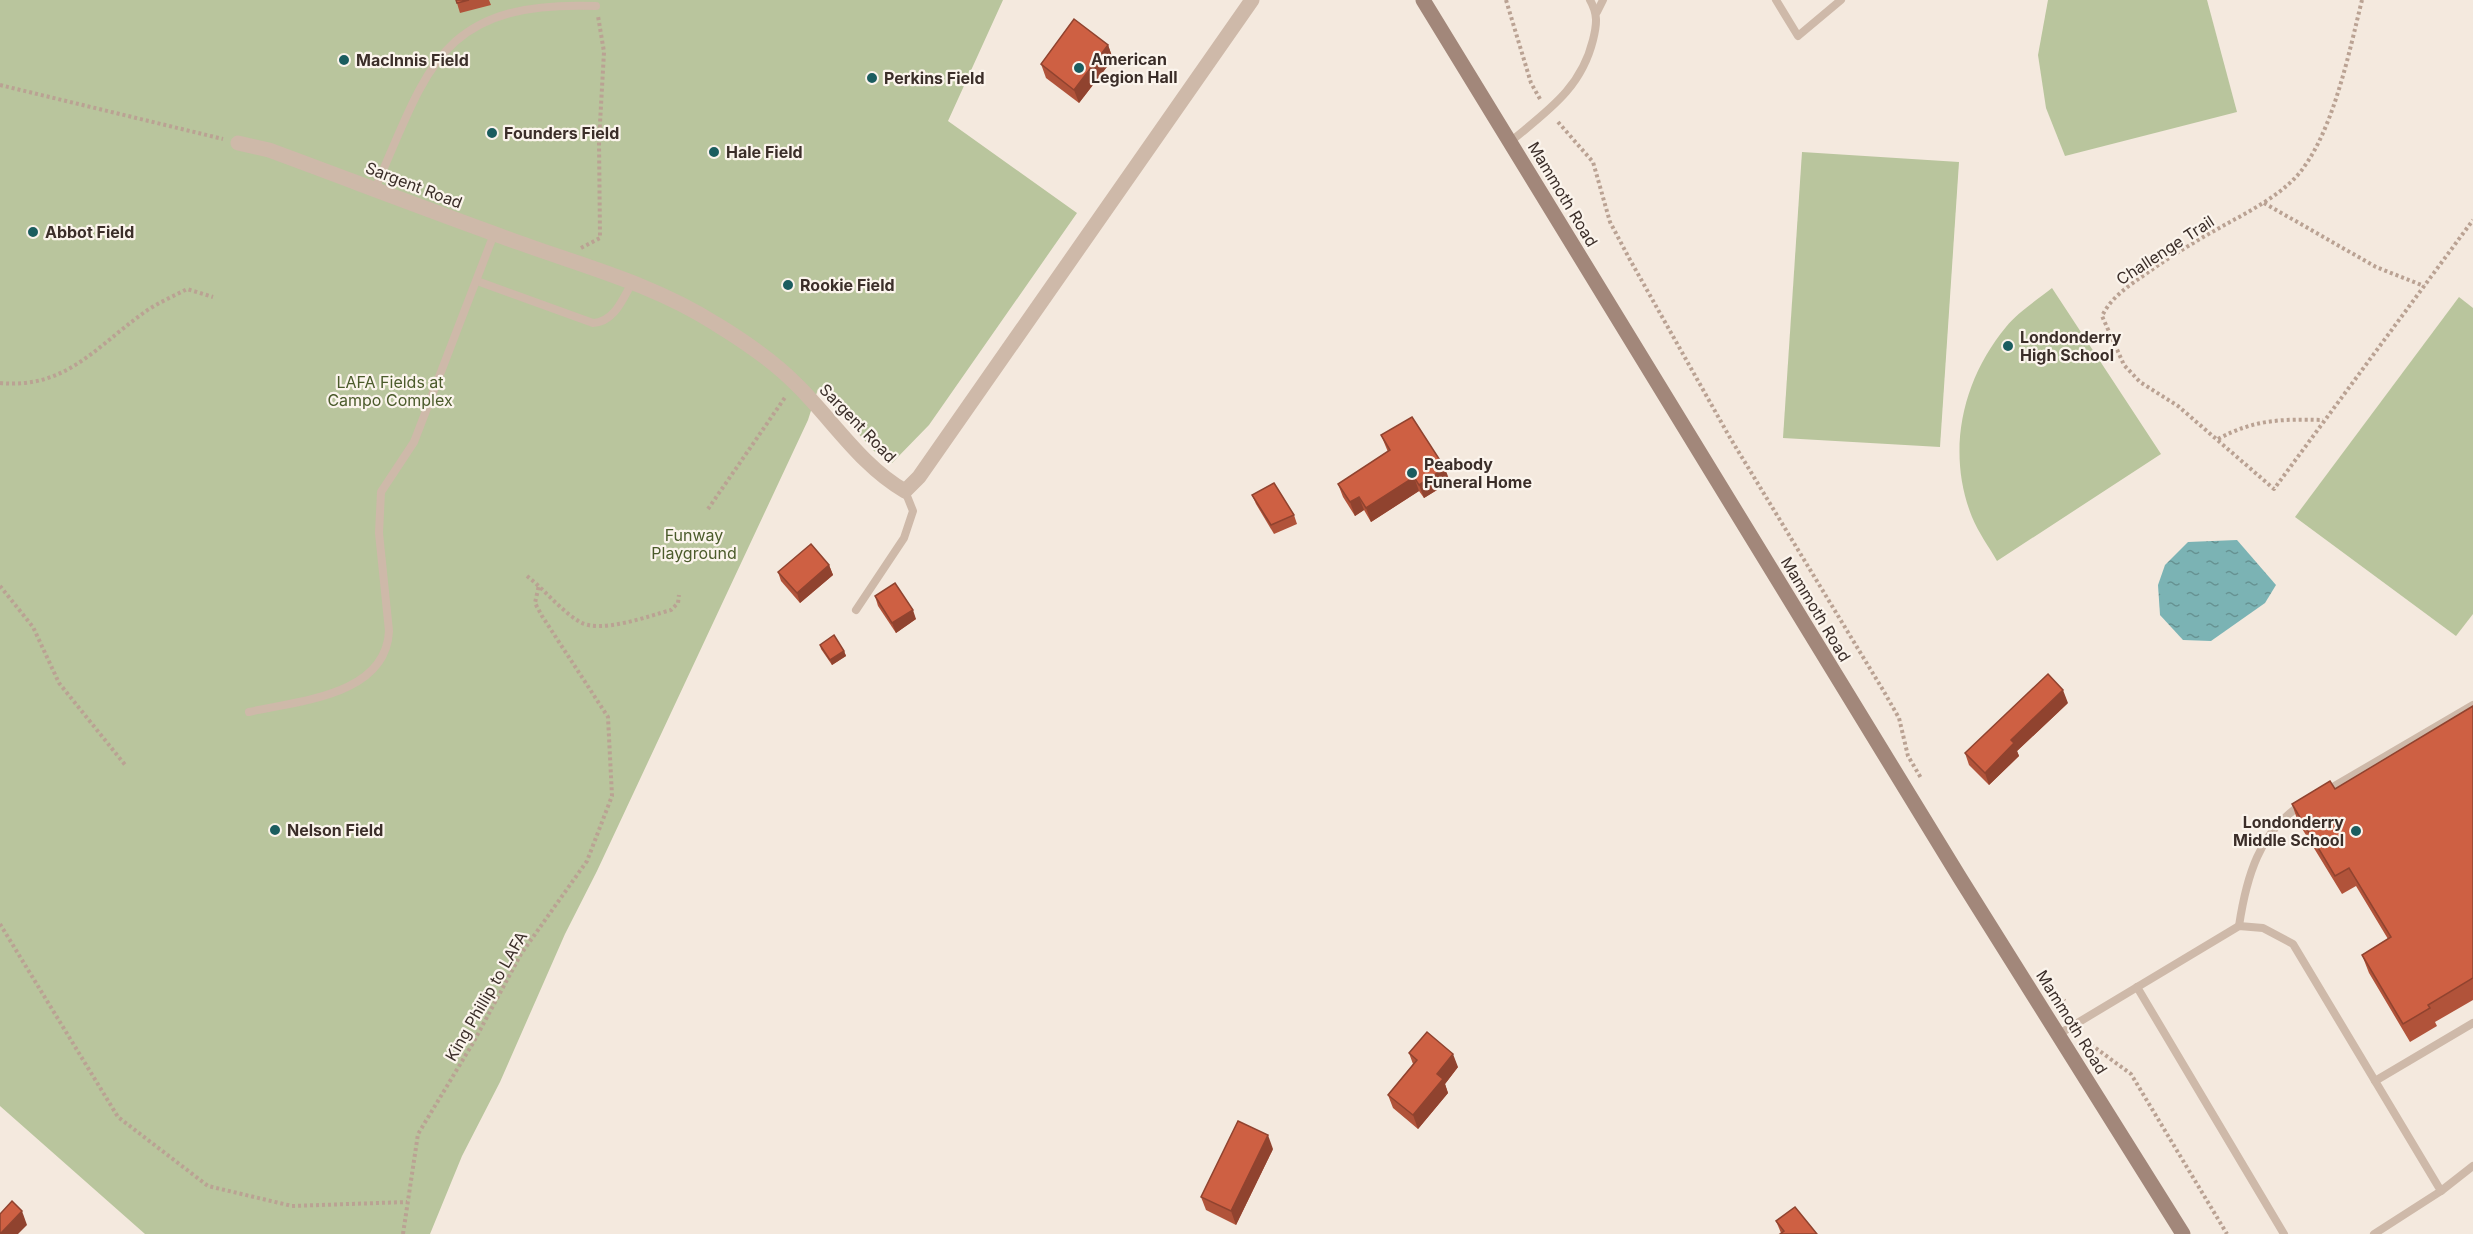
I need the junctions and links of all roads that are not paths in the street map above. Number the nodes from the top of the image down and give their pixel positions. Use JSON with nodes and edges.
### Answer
{"nodes":[{"id":1,"x":1252,"y":0,"type":"edge"},
{"id":2,"x":1423,"y":0,"type":"edge"},
{"id":3,"x":1590,"y":0,"type":"edge"},
{"id":4,"x":1603,"y":0,"type":"edge"},
{"id":5,"x":1776,"y":0,"type":"edge"},
{"id":6,"x":1841,"y":0,"type":"edge"},
{"id":7,"x":596,"y":6,"type":"road end"},
{"id":8,"x":1597,"y":12,"type":"junction"},
{"id":9,"x":1510,"y":142,"type":"junction"},
{"id":10,"x":238,"y":143,"type":"road end"},
{"id":11,"x":375,"y":189,"type":"junction"},
{"id":12,"x":494,"y":234,"type":"junction"},
{"id":13,"x":477,"y":281,"type":"junction"},
{"id":14,"x":633,"y":282,"type":"junction"},
{"id":15,"x":905,"y":491,"type":"junction"},
{"id":16,"x":856,"y":610,"type":"dead end"},
{"id":17,"x":2473,"y":705,"type":"edge"},
{"id":18,"x":249,"y":712,"type":"dead end"},
{"id":19,"x":2319,"y":795,"type":"edge"},
{"id":20,"x":2309,"y":801,"type":"edge"},
{"id":21,"x":2239,"y":926,"type":"junction"},
{"id":22,"x":2137,"y":987,"type":"junction"},
{"id":23,"x":2473,"y":1023,"type":"edge"},
{"id":24,"x":2059,"y":1034,"type":"junction"},
{"id":25,"x":2374,"y":1081,"type":"junction"},
{"id":26,"x":2473,"y":1166,"type":"edge"},
{"id":27,"x":2441,"y":1191,"type":"junction"},
{"id":28,"x":2183,"y":1234,"type":"edge"},
{"id":29,"x":2284,"y":1234,"type":"edge"},
{"id":30,"x":2374,"y":1234,"type":"edge"}],
"edges":[{"from":1,"to":15,"type":"street"},
{"from":2,"to":9,"type":"main road","name":"Mammoth Road"},
{"from":3,"to":8,"type":"lane"},
{"from":4,"to":8,"type":"lane"},
{"from":5,"to":6,"type":"lane"},
{"from":7,"to":11,"type":"lane"},
{"from":8,"to":9,"type":"lane"},
{"from":9,"to":24,"type":"main road","name":"Mammoth Road"},
{"from":10,"to":11,"type":"street","name":"Sargent Road"},
{"from":11,"to":12,"type":"street","name":"Sargent Road"},
{"from":12,"to":13,"type":"lane"},
{"from":12,"to":14,"type":"street","name":"Sargent Road"},
{"from":13,"to":14,"type":"lane"},
{"from":13,"to":18,"type":"lane"},
{"from":14,"to":15,"type":"street","name":"Sargent Road"},
{"from":15,"to":16,"type":"lane"},
{"from":17,"to":19,"type":"lane"},
{"from":20,"to":21,"type":"lane"},
{"from":21,"to":22,"type":"lane"},
{"from":21,"to":25,"type":"lane"},
{"from":22,"to":24,"type":"lane"},
{"from":22,"to":29,"type":"lane"},
{"from":23,"to":25,"type":"lane"},
{"from":24,"to":28,"type":"main road","name":"Mammoth Road"},
{"from":25,"to":27,"type":"lane"},
{"from":26,"to":27,"type":"lane"},
{"from":27,"to":30,"type":"lane"}]}
